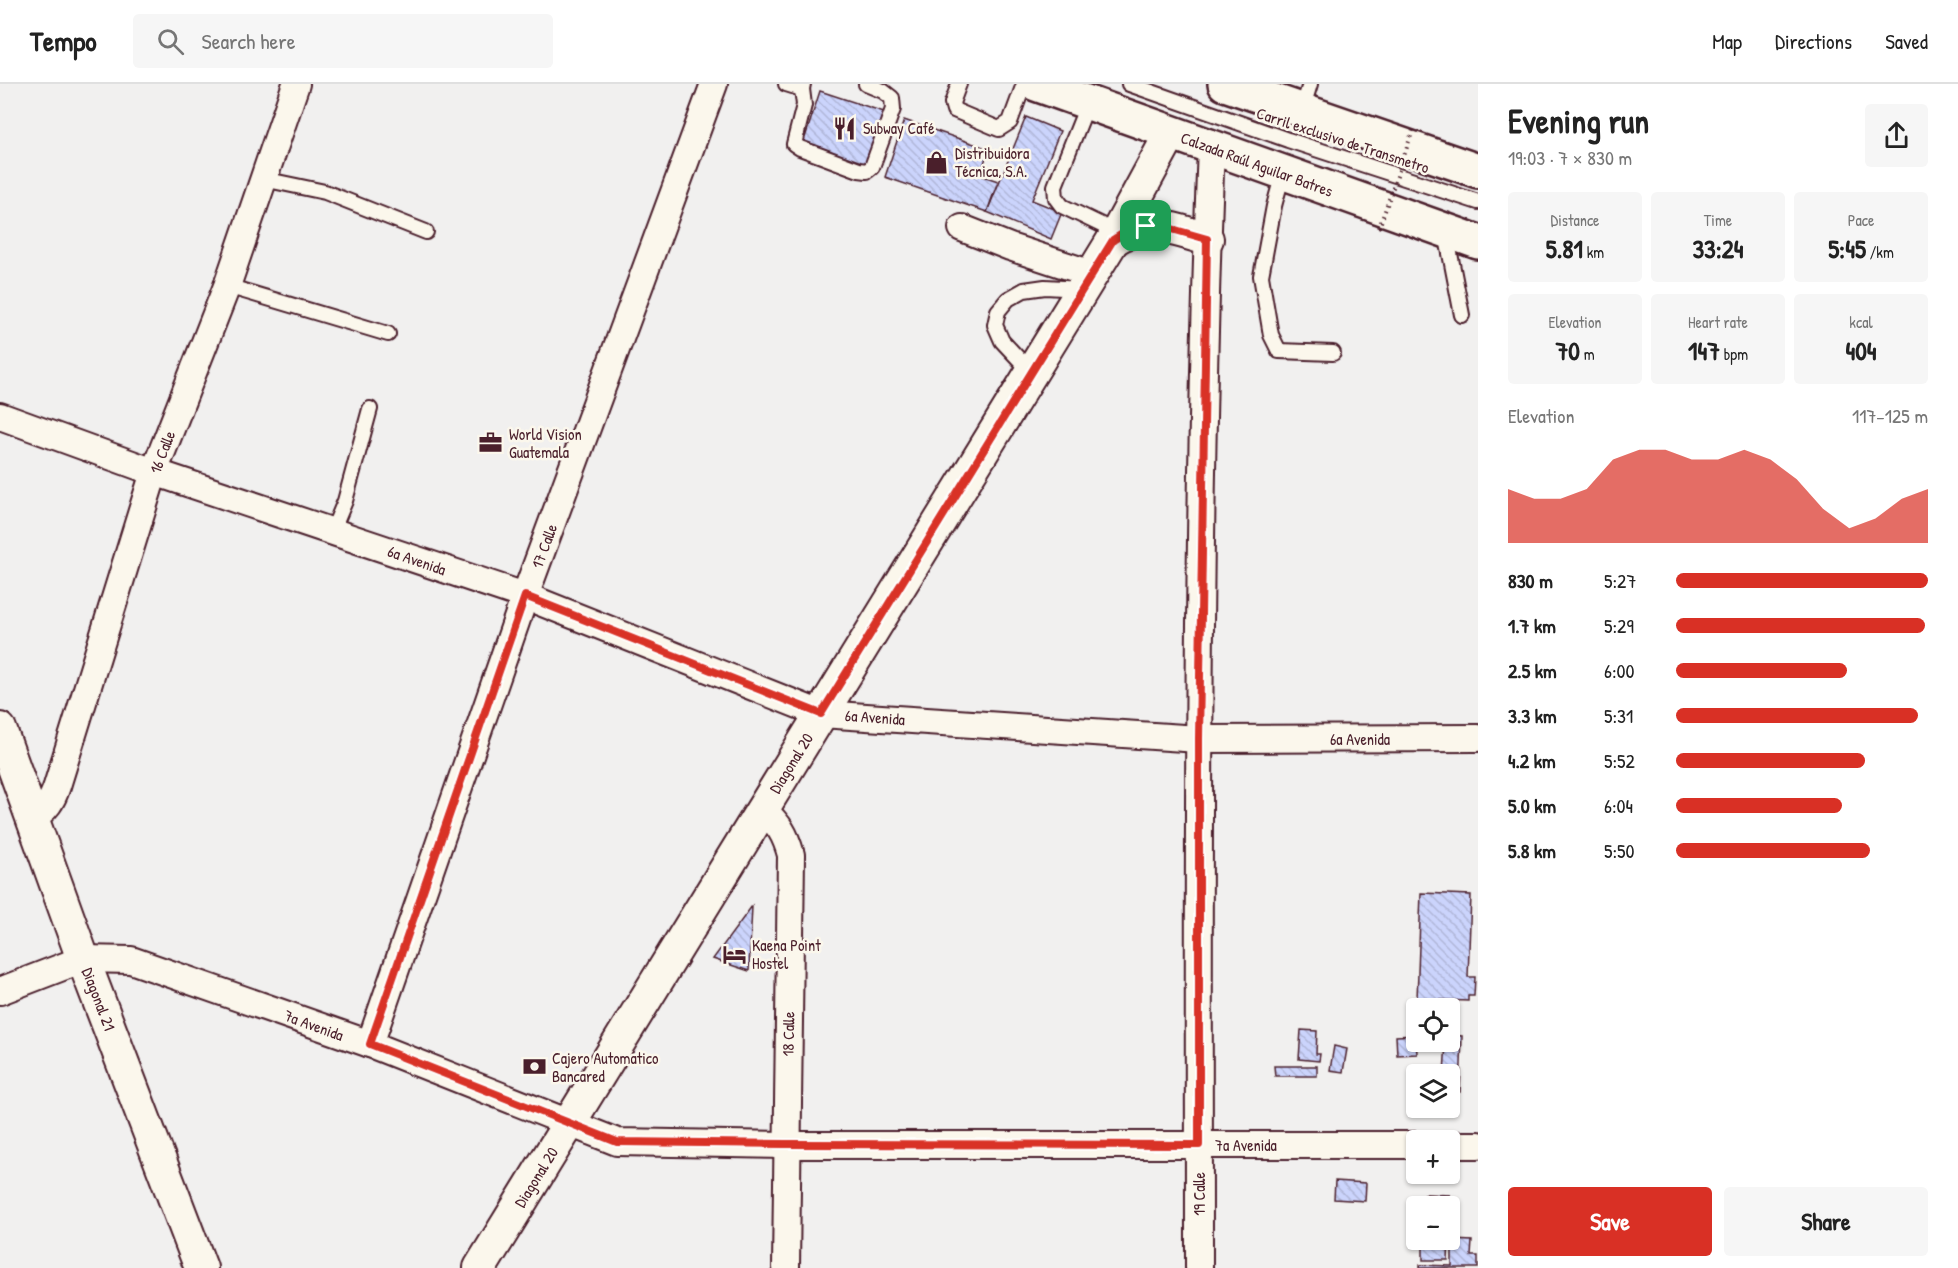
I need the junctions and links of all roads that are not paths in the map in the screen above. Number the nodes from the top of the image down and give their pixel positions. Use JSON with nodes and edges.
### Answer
{"nodes":[{"id":1,"x":296,"y":84,"type":"edge"},
{"id":2,"x":714,"y":84,"type":"edge"},
{"id":3,"x":786,"y":84,"type":"edge"},
{"id":4,"x":866,"y":84,"type":"edge"},
{"id":5,"x":959,"y":84,"type":"edge"},
{"id":6,"x":1024,"y":84,"type":"edge"},
{"id":7,"x":1036,"y":84,"type":"edge"},
{"id":8,"x":1129,"y":84,"type":"edge"},
{"id":9,"x":1225,"y":84,"type":"edge"},
{"id":10,"x":802,"y":86,"type":"edge"},
{"id":11,"x":1306,"y":97,"type":"edge"},
{"id":12,"x":1088,"y":103,"type":"junction"},
{"id":13,"x":1171,"y":133,"type":"junction"},
{"id":14,"x":1211,"y":147,"type":"junction"},
{"id":15,"x":1478,"y":171,"type":"edge"},
{"id":16,"x":1283,"y":173,"type":"junction"},
{"id":17,"x":263,"y":179,"type":"junction"},
{"id":18,"x":1478,"y":201,"type":"edge"},
{"id":19,"x":962,"y":228,"type":"dead end"},
{"id":20,"x":1446,"y":231,"type":"junction"},
{"id":21,"x":426,"y":232,"type":"dead end"},
{"id":22,"x":1115,"y":236,"type":"junction"},
{"id":23,"x":1207,"y":239,"type":"junction"},
{"id":24,"x":1478,"y":242,"type":"edge"},
{"id":25,"x":1087,"y":282,"type":"junction"},
{"id":26,"x":226,"y":286,"type":"junction"},
{"id":27,"x":1462,"y":315,"type":"dead end"},
{"id":28,"x":388,"y":334,"type":"dead end"},
{"id":29,"x":1333,"y":353,"type":"dead end"},
{"id":30,"x":1031,"y":372,"type":"junction"},
{"id":31,"x":370,"y":409,"type":"dead end"},
{"id":32,"x":0,"y":416,"type":"edge"},
{"id":33,"x":154,"y":472,"type":"junction"},
{"id":34,"x":332,"y":532,"type":"junction"},
{"id":35,"x":525,"y":596,"type":"junction"},
{"id":36,"x":821,"y":714,"type":"junction"},
{"id":37,"x":0,"y":729,"type":"edge"},
{"id":38,"x":1478,"y":738,"type":"edge"},
{"id":39,"x":1199,"y":739,"type":"junction"},
{"id":40,"x":763,"y":809,"type":"junction"},
{"id":41,"x":33,"y":817,"type":"junction"},
{"id":42,"x":84,"y":959,"type":"junction"},
{"id":43,"x":0,"y":991,"type":"edge"},
{"id":44,"x":370,"y":1044,"type":"junction"},
{"id":45,"x":569,"y":1124,"type":"junction"},
{"id":46,"x":786,"y":1144,"type":"junction"},
{"id":47,"x":1199,"y":1145,"type":"junction"},
{"id":48,"x":1406,"y":1145,"type":"edge"},
{"id":49,"x":1460,"y":1145,"type":"edge"},
{"id":50,"x":1478,"y":1145,"type":"edge"},
{"id":51,"x":201,"y":1268,"type":"edge"},
{"id":52,"x":480,"y":1268,"type":"edge"},
{"id":53,"x":786,"y":1268,"type":"edge"},
{"id":54,"x":1199,"y":1268,"type":"edge"}],
"edges":[{"from":1,"to":17,"type":"street","name":"16 Calle"},
{"from":2,"to":35,"type":"street","name":"17 Calle"},
{"from":3,"to":10,"type":"lane"},
{"from":4,"to":10,"type":"lane"},
{"from":5,"to":6,"type":"lane"},
{"from":7,"to":12,"type":"highway","name":"Calzada Raúl Aguilar Batres"},
{"from":8,"to":18,"type":"lane","name":"Carril exclusivo de Transmetro"},
{"from":9,"to":11,"type":"highway"},
{"from":11,"to":15,"type":"highway"},
{"from":12,"to":13,"type":"highway","name":"Calzada Raúl Aguilar Batres"},
{"from":12,"to":22,"type":"lane"},
{"from":13,"to":14,"type":"highway","name":"Calzada Raúl Aguilar Batres"},
{"from":13,"to":22,"type":"street","name":"Diagonal 20"},
{"from":14,"to":16,"type":"highway","name":"Calzada Raúl Aguilar Batres"},
{"from":14,"to":23,"type":"street","name":"19 Calle"},
{"from":16,"to":20,"type":"highway","name":"Calzada Raúl Aguilar Batres"},
{"from":16,"to":29,"type":"lane"},
{"from":17,"to":21,"type":"lane"},
{"from":17,"to":26,"type":"street","name":"16 Calle"},
{"from":19,"to":25,"type":"street"},
{"from":20,"to":24,"type":"highway","name":"Calzada Raúl Aguilar Batres"},
{"from":20,"to":27,"type":"lane"},
{"from":22,"to":23,"type":"street"},
{"from":22,"to":25,"type":"street","name":"Diagonal 20"},
{"from":23,"to":39,"type":"street","name":"19 Calle"},
{"from":25,"to":30,"type":"street","name":"Diagonal 20"},
{"from":25,"to":30,"type":"lane"},
{"from":26,"to":28,"type":"lane"},
{"from":26,"to":33,"type":"street","name":"16 Calle"},
{"from":30,"to":36,"type":"street","name":"Diagonal 20"},
{"from":31,"to":34,"type":"lane"},
{"from":32,"to":33,"type":"street","name":"6a Avenida"},
{"from":33,"to":34,"type":"street","name":"6a Avenida"},
{"from":33,"to":41,"type":"street","name":"16 Calle"},
{"from":34,"to":35,"type":"street","name":"6a Avenida"},
{"from":35,"to":36,"type":"street","name":"6a Avenida"},
{"from":35,"to":44,"type":"street","name":"17 Calle"},
{"from":36,"to":39,"type":"street","name":"6a Avenida"},
{"from":36,"to":40,"type":"street","name":"Diagonal 20"},
{"from":37,"to":41,"type":"street","name":"Diagonal 21"},
{"from":38,"to":39,"type":"street","name":"6a Avenida"},
{"from":39,"to":47,"type":"street","name":"19 Calle"},
{"from":40,"to":45,"type":"street","name":"Diagonal 20"},
{"from":40,"to":46,"type":"street","name":"18 Calle"},
{"from":41,"to":42,"type":"street","name":"Diagonal 21"},
{"from":42,"to":43,"type":"street","name":"7a Avenida"},
{"from":42,"to":44,"type":"street","name":"7a Avenida"},
{"from":42,"to":51,"type":"street","name":"Diagonal 21"},
{"from":44,"to":45,"type":"street","name":"7a Avenida"},
{"from":45,"to":46,"type":"street","name":"7a Avenida"},
{"from":45,"to":52,"type":"street","name":"Diagonal 20"},
{"from":46,"to":47,"type":"street","name":"7a Avenida"},
{"from":46,"to":53,"type":"street","name":"18 Calle"},
{"from":47,"to":48,"type":"street","name":"7a Avenida"},
{"from":47,"to":54,"type":"street","name":"19 Calle"},
{"from":49,"to":50,"type":"street"}]}
